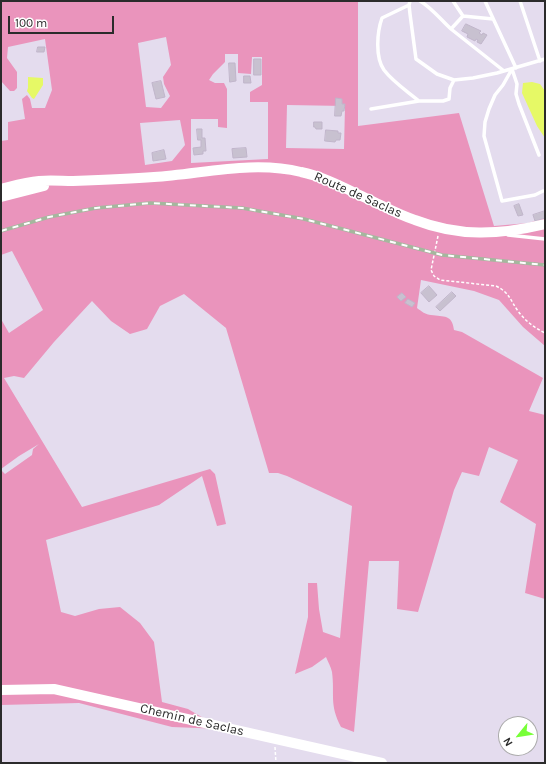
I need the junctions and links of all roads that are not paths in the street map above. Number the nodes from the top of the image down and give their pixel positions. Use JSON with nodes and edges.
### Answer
{"nodes":[{"id":1,"x":420,"y":1,"type":"edge"},
{"id":2,"x":453,"y":1,"type":"edge"},
{"id":3,"x":485,"y":1,"type":"edge"},
{"id":4,"x":520,"y":1,"type":"edge"},
{"id":5,"x":409,"y":3,"type":"edge"},
{"id":6,"x":463,"y":16,"type":"junction"},
{"id":7,"x":494,"y":19,"type":"junction"},
{"id":8,"x":451,"y":29,"type":"junction"},
{"id":9,"x":545,"y":60,"type":"edge"},
{"id":10,"x":540,"y":61,"type":"junction"},
{"id":11,"x":514,"y":68,"type":"junction"},
{"id":12,"x":504,"y":71,"type":"junction"},
{"id":13,"x":454,"y":80,"type":"junction"},
{"id":14,"x":419,"y":101,"type":"junction"},
{"id":15,"x":371,"y":109,"type":"dead end"},
{"id":16,"x":539,"y":155,"type":"dead end"},
{"id":17,"x":72,"y":181,"type":"junction"},
{"id":18,"x":1,"y":189,"type":"edge"},
{"id":19,"x":543,"y":192,"type":"dead end"},
{"id":20,"x":1,"y":197,"type":"edge"},
{"id":21,"x":545,"y":224,"type":"edge"},
{"id":22,"x":497,"y":233,"type":"junction"},
{"id":23,"x":545,"y":239,"type":"edge"},
{"id":24,"x":1,"y":690,"type":"edge"},
{"id":25,"x":382,"y":763,"type":"edge"}],
"edges":[{"from":1,"to":8,"type":"lane"},
{"from":2,"to":6,"type":"lane"},
{"from":3,"to":7,"type":"lane"},
{"from":4,"to":10,"type":"lane"},
{"from":5,"to":13,"type":"lane"},
{"from":5,"to":14,"type":"lane"},
{"from":6,"to":7,"type":"lane"},
{"from":6,"to":8,"type":"lane"},
{"from":7,"to":11,"type":"lane"},
{"from":8,"to":12,"type":"lane"},
{"from":9,"to":10,"type":"lane"},
{"from":10,"to":11,"type":"lane"},
{"from":11,"to":12,"type":"lane"},
{"from":11,"to":16,"type":"lane"},
{"from":11,"to":19,"type":"lane"},
{"from":12,"to":13,"type":"lane"},
{"from":13,"to":14,"type":"lane"},
{"from":14,"to":15,"type":"lane"},
{"from":17,"to":18,"type":"main road","name":"Route de Saclas"},
{"from":17,"to":20,"type":"main road","name":"Route de Saclas"},
{"from":17,"to":22,"type":"main road","name":"Route de Saclas"},
{"from":21,"to":22,"type":"main road","name":"Route de Saclas"},
{"from":22,"to":23,"type":"lane"},
{"from":24,"to":25,"type":"main road","name":"Chemin de Saclas"}]}
